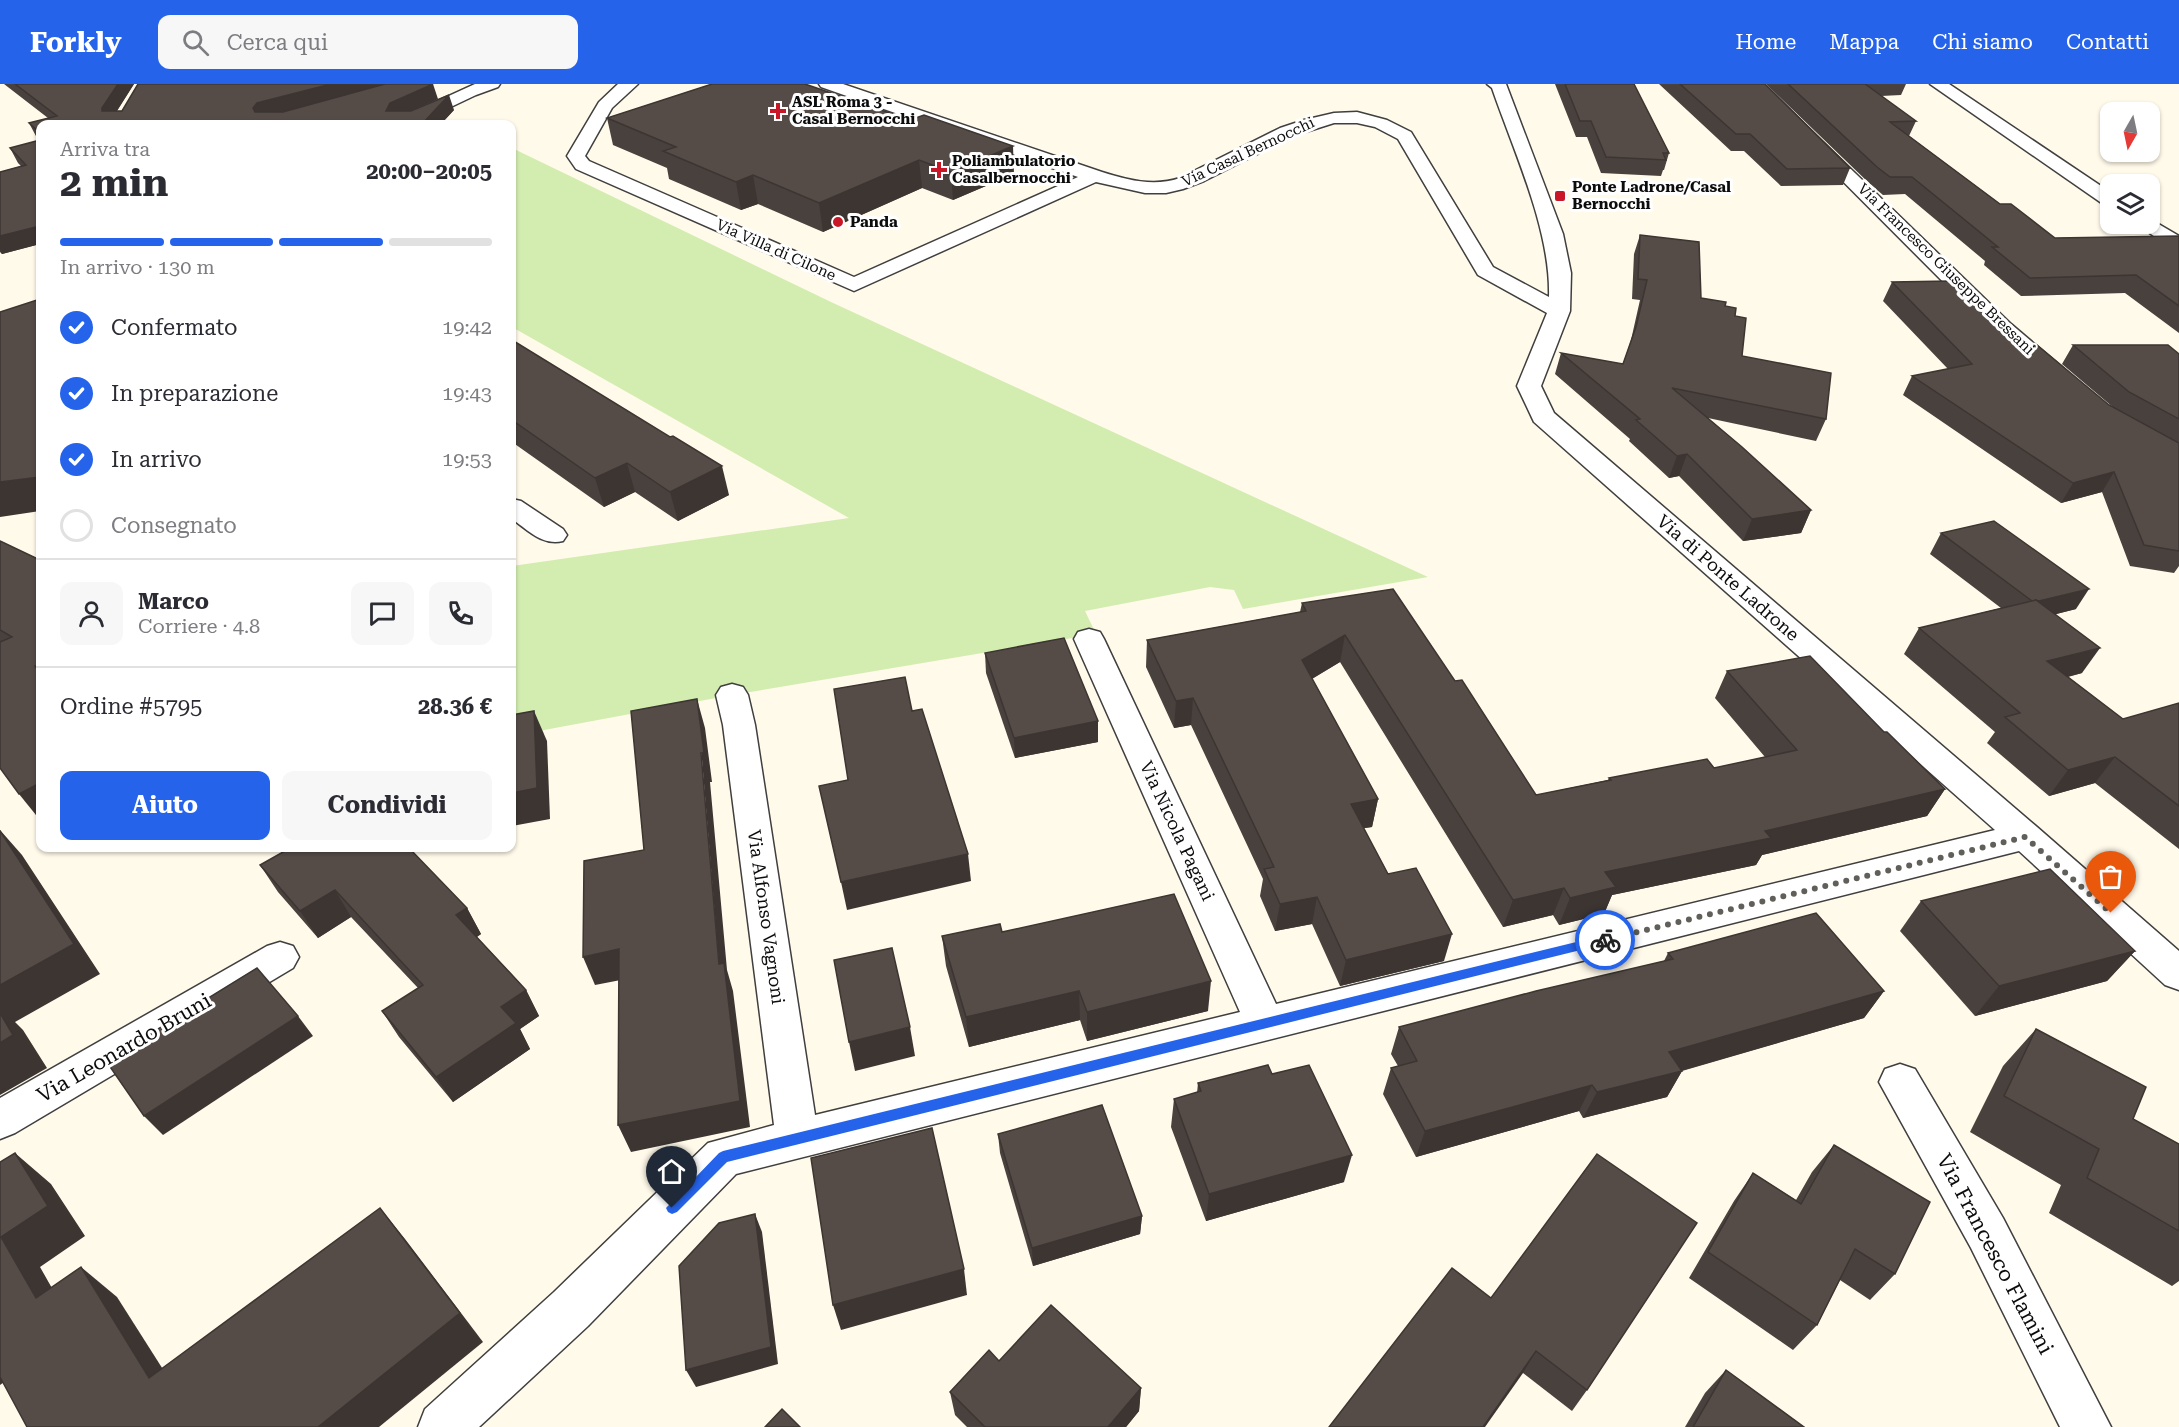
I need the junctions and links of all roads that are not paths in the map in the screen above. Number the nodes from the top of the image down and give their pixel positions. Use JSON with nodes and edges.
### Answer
{"nodes":[{"id":1,"x":492,"y":84,"type":"edge"},
{"id":2,"x":630,"y":84,"type":"edge"},
{"id":3,"x":827,"y":84,"type":"edge"},
{"id":4,"x":1498,"y":84,"type":"edge"},
{"id":5,"x":1754,"y":84,"type":"edge"},
{"id":6,"x":1938,"y":84,"type":"edge"},
{"id":7,"x":410,"y":120,"type":"edge"},
{"id":8,"x":1095,"y":176,"type":"junction"},
{"id":9,"x":2100,"y":193,"type":"edge"},
{"id":10,"x":2160,"y":233,"type":"edge"},
{"id":11,"x":2179,"y":245,"type":"edge"},
{"id":12,"x":1558,"y":311,"type":"junction"},
{"id":13,"x":2072,"y":388,"type":"edge"},
{"id":14,"x":516,"y":510,"type":"edge"},
{"id":15,"x":553,"y":535,"type":"dead end"},
{"id":16,"x":1089,"y":639,"type":"dead end"},
{"id":17,"x":732,"y":695,"type":"dead end"},
{"id":18,"x":2025,"y":837,"type":"junction"},
{"id":19,"x":280,"y":957,"type":"dead end"},
{"id":20,"x":2179,"y":974,"type":"edge"},
{"id":21,"x":1265,"y":1023,"type":"junction"},
{"id":22,"x":1900,"y":1082,"type":"dead end"},
{"id":23,"x":0,"y":1120,"type":"edge"},
{"id":24,"x":797,"y":1138,"type":"junction"},
{"id":25,"x":443,"y":1427,"type":"edge"},
{"id":26,"x":2086,"y":1427,"type":"edge"}],
"edges":[{"from":1,"to":7,"type":"street"},
{"from":2,"to":8,"type":"street","name":"Via Villa di Cilone"},
{"from":3,"to":8,"type":"street","name":"Via Casal Bernocchi"},
{"from":4,"to":12,"type":"street","name":"Via di Ponte Ladrone"},
{"from":5,"to":13,"type":"street","name":"Via Francesco Giuseppe Bressani"},
{"from":6,"to":9,"type":"street"},
{"from":8,"to":12,"type":"street","name":"Via Casal Bernocchi"},
{"from":10,"to":11,"type":"street"},
{"from":12,"to":18,"type":"street","name":"Via di Ponte Ladrone"},
{"from":14,"to":15,"type":"street"},
{"from":16,"to":21,"type":"street","name":"Via Nicola Pagani"},
{"from":17,"to":24,"type":"street","name":"Via Alfonso Vagnoni"},
{"from":18,"to":20,"type":"street","name":"Via di Ponte Ladrone"},
{"from":18,"to":21,"type":"street"},
{"from":19,"to":23,"type":"street","name":"Via Leonardo Bruni"},
{"from":21,"to":24,"type":"street"},
{"from":22,"to":26,"type":"street","name":"Via Francesco Flamini"},
{"from":24,"to":25,"type":"street"}]}
